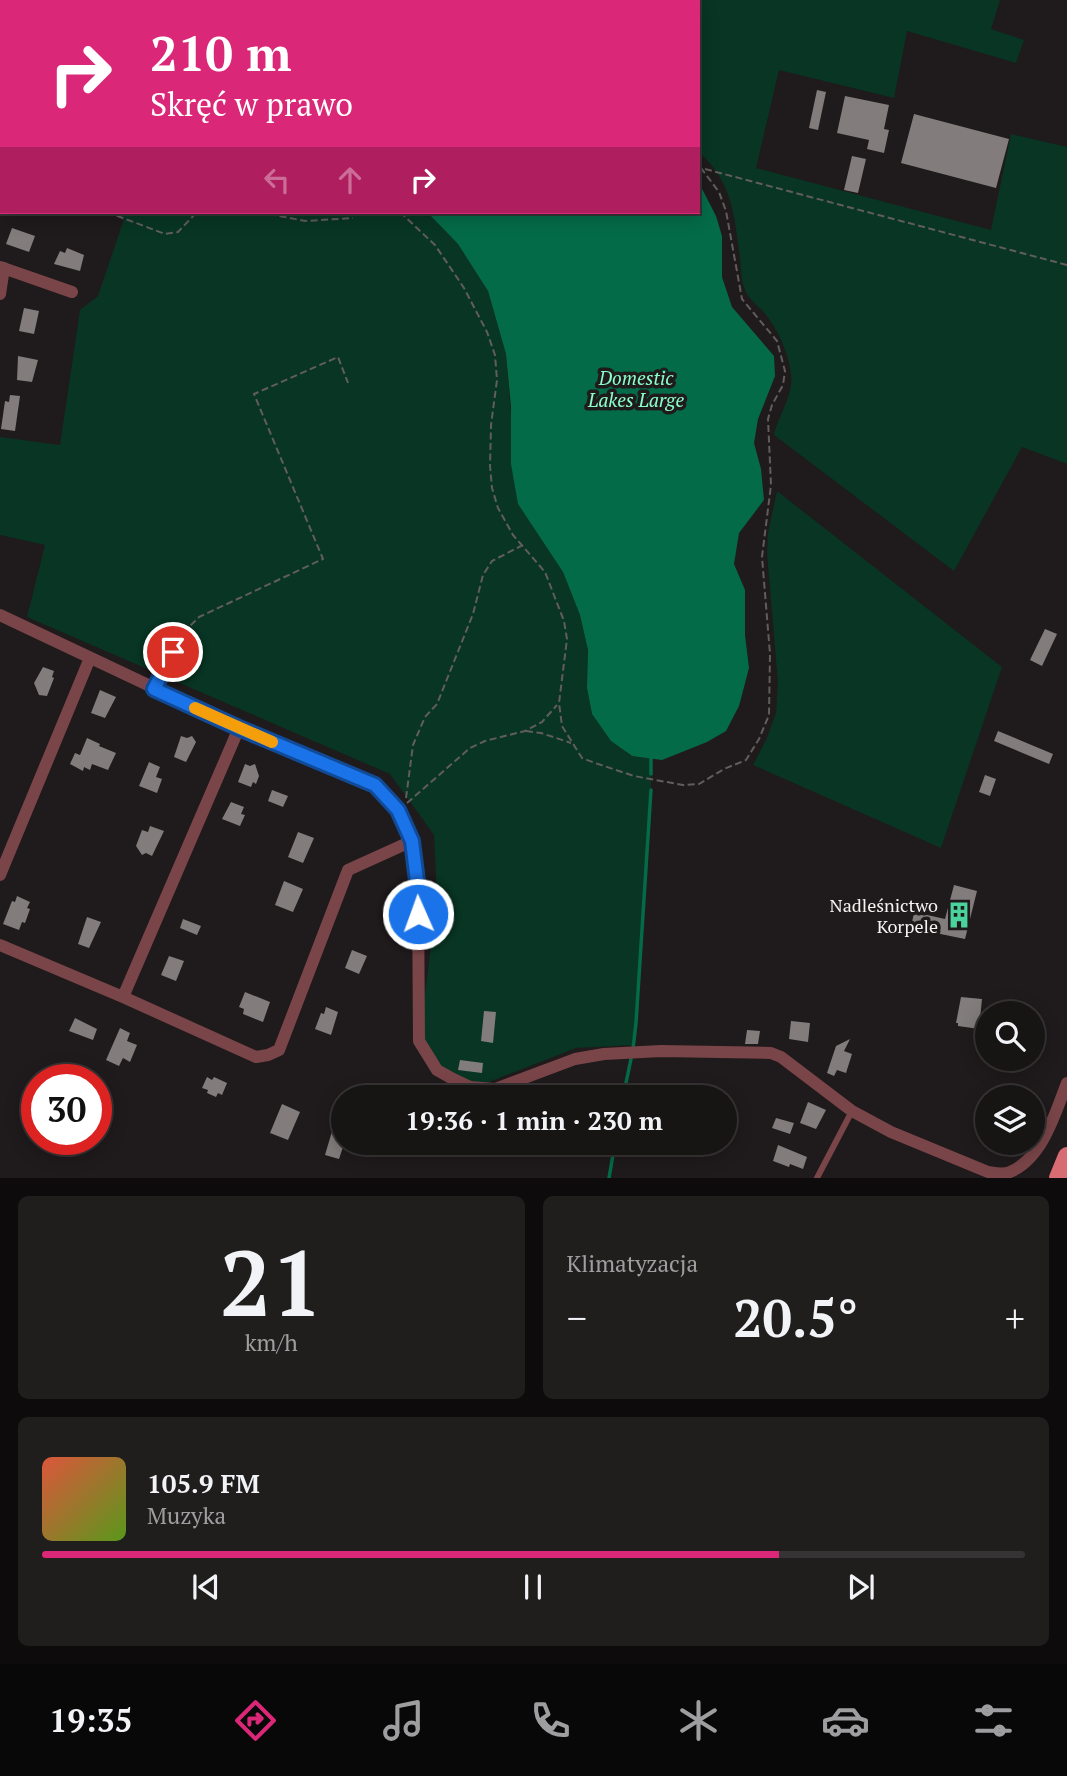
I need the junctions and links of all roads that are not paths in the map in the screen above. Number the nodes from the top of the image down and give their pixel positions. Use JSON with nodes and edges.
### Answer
{"nodes":[{"id":1,"x":2,"y":267,"type":"edge"},
{"id":2,"x":72,"y":292,"type":"dead end"},
{"id":3,"x":0,"y":294,"type":"edge"},
{"id":4,"x":0,"y":615,"type":"edge"},
{"id":5,"x":173,"y":652,"type":"road end"},
{"id":6,"x":90,"y":658,"type":"junction"},
{"id":7,"x":154,"y":689,"type":"junction"},
{"id":8,"x":239,"y":728,"type":"junction"},
{"id":9,"x":412,"y":841,"type":"junction"},
{"id":10,"x":0,"y":875,"type":"edge"},
{"id":11,"x":0,"y":946,"type":"edge"},
{"id":12,"x":123,"y":997,"type":"junction"},
{"id":13,"x":1067,"y":1083,"type":"edge"},
{"id":14,"x":852,"y":1111,"type":"junction"},
{"id":15,"x":1067,"y":1156,"type":"edge"},
{"id":16,"x":817,"y":1178,"type":"edge"},
{"id":17,"x":1058,"y":1178,"type":"edge"}],
"edges":[{"from":1,"to":2,"type":"street"},
{"from":1,"to":3,"type":"street"},
{"from":4,"to":6,"type":"street"},
{"from":5,"to":7,"type":"street"},
{"from":6,"to":7,"type":"street"},
{"from":6,"to":10,"type":"street"},
{"from":7,"to":8,"type":"street"},
{"from":8,"to":9,"type":"street"},
{"from":8,"to":12,"type":"street"},
{"from":9,"to":12,"type":"street"},
{"from":9,"to":14,"type":"street"},
{"from":11,"to":12,"type":"street"},
{"from":13,"to":14,"type":"street"},
{"from":14,"to":16,"type":"lane"},
{"from":15,"to":17,"type":"main road"}]}
